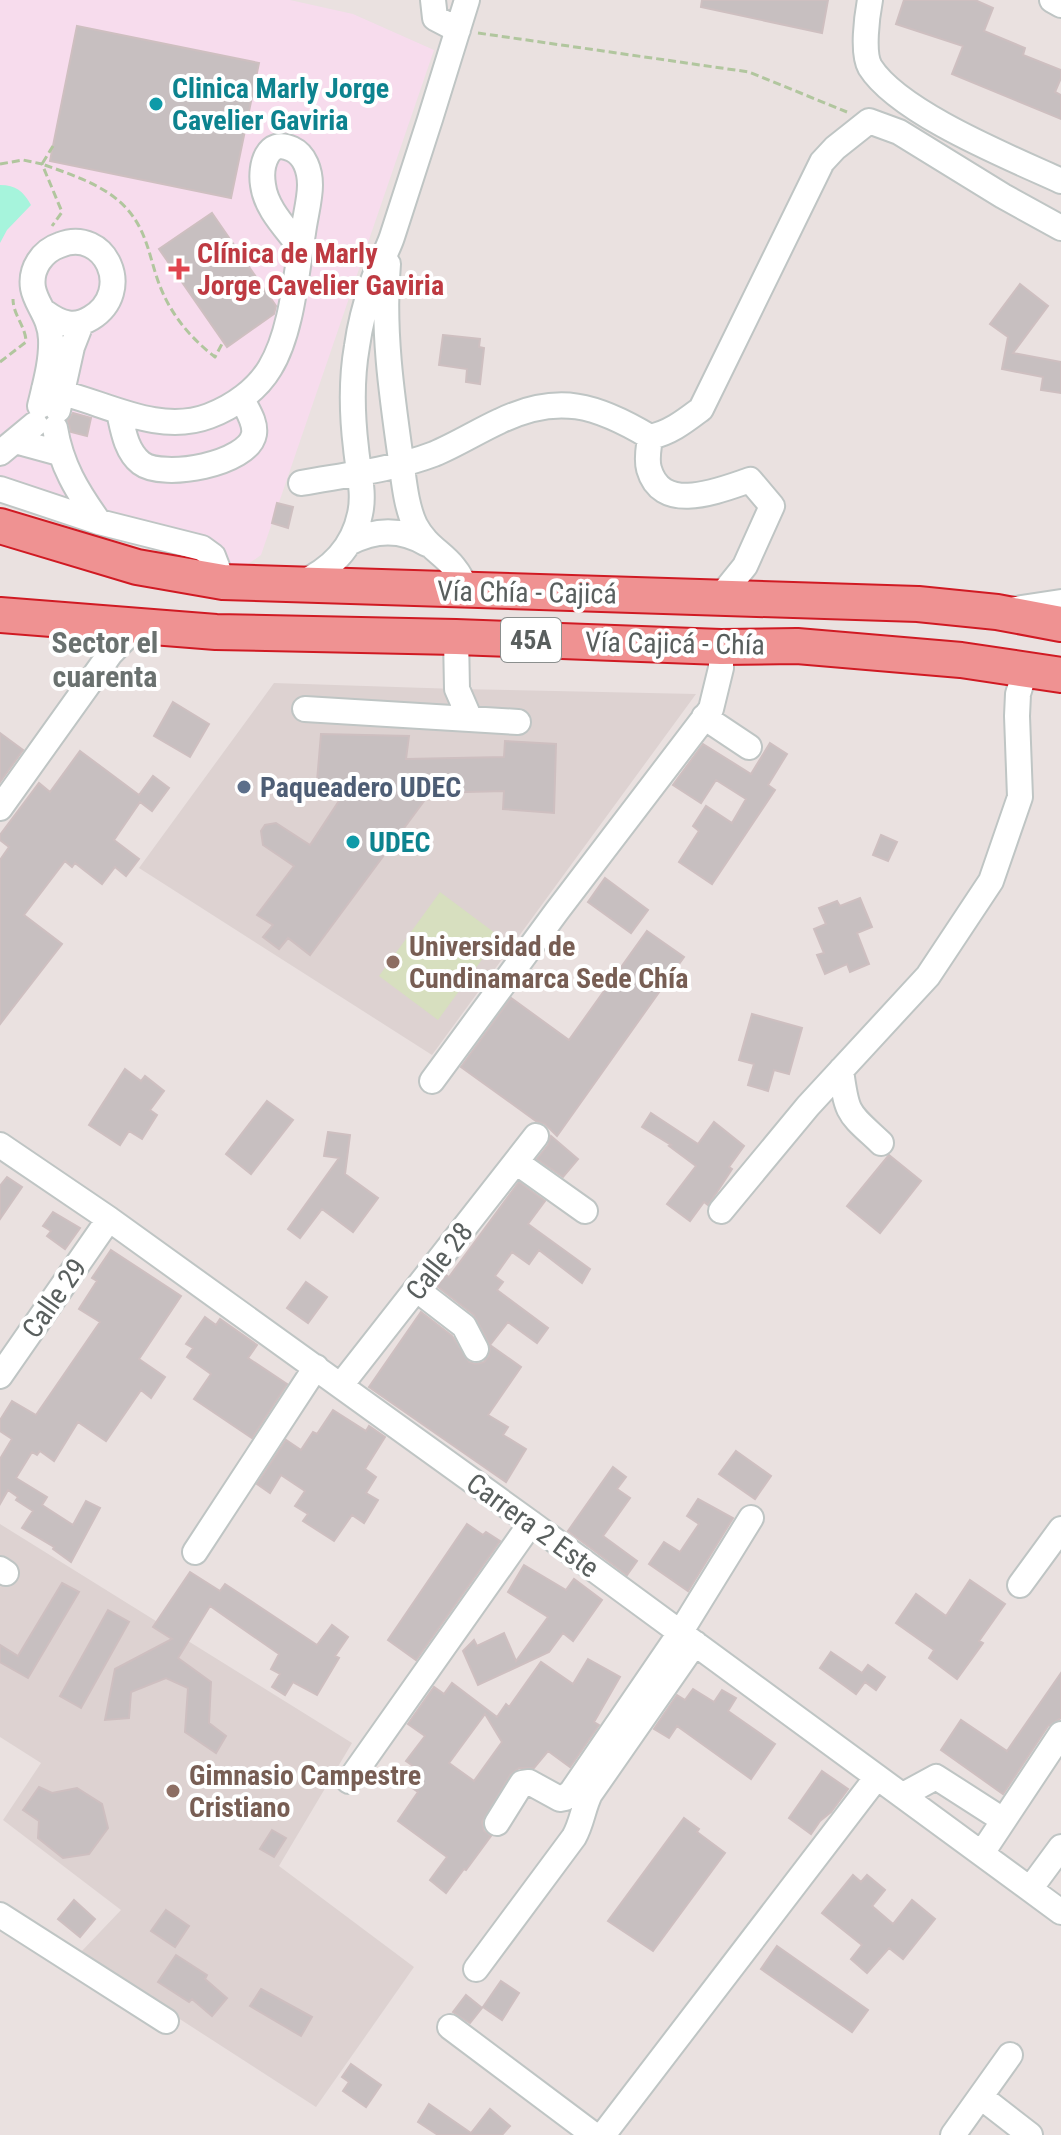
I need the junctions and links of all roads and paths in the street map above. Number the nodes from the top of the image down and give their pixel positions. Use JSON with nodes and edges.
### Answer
{"nodes":[{"id":1,"x":433,"y":0,"type":"edge"},
{"id":2,"x":467,"y":0,"type":"edge"},
{"id":3,"x":870,"y":0,"type":"edge"},
{"id":4,"x":1052,"y":0,"type":"edge"},
{"id":5,"x":1061,"y":5,"type":"edge"},
{"id":6,"x":458,"y":30,"type":"junction"},
{"id":7,"x":869,"y":121,"type":"junction"},
{"id":8,"x":53,"y":146,"type":"dead end"},
{"id":9,"x":0,"y":164,"type":"edge"},
{"id":10,"x":42,"y":164,"type":"junction"},
{"id":11,"x":1061,"y":181,"type":"edge"},
{"id":12,"x":1061,"y":228,"type":"edge"},
{"id":13,"x":391,"y":241,"type":"junction"},
{"id":14,"x":300,"y":247,"type":"dead end"},
{"id":15,"x":46,"y":313,"type":"junction"},
{"id":16,"x":361,"y":322,"type":"junction"},
{"id":17,"x":387,"y":322,"type":"junction"},
{"id":18,"x":81,"y":324,"type":"junction"},
{"id":19,"x":223,"y":342,"type":"dead end"},
{"id":20,"x":242,"y":399,"type":"junction"},
{"id":21,"x":49,"y":408,"type":"junction"},
{"id":22,"x":119,"y":412,"type":"junction"},
{"id":23,"x":396,"y":421,"type":"junction"},
{"id":24,"x":354,"y":425,"type":"junction"},
{"id":25,"x":650,"y":437,"type":"junction"},
{"id":26,"x":7,"y":447,"type":"edge"},
{"id":27,"x":59,"y":453,"type":"junction"},
{"id":28,"x":402,"y":463,"type":"junction"},
{"id":29,"x":360,"y":473,"type":"junction"},
{"id":30,"x":301,"y":483,"type":"dead end"},
{"id":31,"x":0,"y":489,"type":"edge"},
{"id":32,"x":99,"y":522,"type":"junction"},
{"id":33,"x":0,"y":526,"type":"edge"},
{"id":34,"x":349,"y":543,"type":"junction"},
{"id":35,"x":427,"y":544,"type":"junction"},
{"id":36,"x":223,"y":582,"type":"junction"},
{"id":37,"x":297,"y":585,"type":"junction"},
{"id":38,"x":467,"y":591,"type":"junction"},
{"id":39,"x":0,"y":592,"type":"edge"},
{"id":40,"x":720,"y":597,"type":"junction"},
{"id":41,"x":1061,"y":602,"type":"edge"},
{"id":42,"x":997,"y":612,"type":"junction"},
{"id":43,"x":0,"y":615,"type":"edge"},
{"id":44,"x":1061,"y":624,"type":"edge"},
{"id":45,"x":136,"y":627,"type":"junction"},
{"id":46,"x":216,"y":632,"type":"junction"},
{"id":47,"x":456,"y":637,"type":"junction"},
{"id":48,"x":721,"y":647,"type":"junction"},
{"id":49,"x":1026,"y":668,"type":"junction"},
{"id":50,"x":1061,"y":675,"type":"edge"},
{"id":51,"x":305,"y":709,"type":"dead end"},
{"id":52,"x":704,"y":717,"type":"junction"},
{"id":53,"x":470,"y":719,"type":"junction"},
{"id":54,"x":518,"y":722,"type":"dead end"},
{"id":55,"x":749,"y":747,"type":"dead end"},
{"id":56,"x":0,"y":808,"type":"edge"},
{"id":57,"x":841,"y":1070,"type":"junction"},
{"id":58,"x":432,"y":1081,"type":"dead end"},
{"id":59,"x":536,"y":1136,"type":"dead end"},
{"id":60,"x":881,"y":1143,"type":"dead end"},
{"id":61,"x":0,"y":1145,"type":"edge"},
{"id":62,"x":516,"y":1162,"type":"junction"},
{"id":63,"x":585,"y":1211,"type":"dead end"},
{"id":64,"x":721,"y":1211,"type":"dead end"},
{"id":65,"x":109,"y":1219,"type":"junction"},
{"id":66,"x":416,"y":1289,"type":"junction"},
{"id":67,"x":476,"y":1349,"type":"dead end"},
{"id":68,"x":316,"y":1367,"type":"junction"},
{"id":69,"x":0,"y":1376,"type":"edge"},
{"id":70,"x":341,"y":1385,"type":"junction"},
{"id":71,"x":751,"y":1518,"type":"dead end"},
{"id":72,"x":531,"y":1523,"type":"junction"},
{"id":73,"x":1061,"y":1529,"type":"edge"},
{"id":74,"x":195,"y":1552,"type":"dead end"},
{"id":75,"x":1020,"y":1585,"type":"dead end"},
{"id":76,"x":688,"y":1638,"type":"junction"},
{"id":77,"x":1061,"y":1734,"type":"edge"},
{"id":78,"x":1061,"y":1756,"type":"edge"},
{"id":79,"x":877,"y":1777,"type":"junction"},
{"id":80,"x":349,"y":1781,"type":"dead end"},
{"id":81,"x":903,"y":1795,"type":"junction"},
{"id":82,"x":980,"y":1806,"type":"junction"},
{"id":83,"x":1003,"y":1820,"type":"junction"},
{"id":84,"x":497,"y":1823,"type":"dead end"},
{"id":85,"x":956,"y":1834,"type":"junction"},
{"id":86,"x":1061,"y":1847,"type":"edge"},
{"id":87,"x":987,"y":1856,"type":"junction"},
{"id":88,"x":1030,"y":1889,"type":"junction"},
{"id":89,"x":1061,"y":1912,"type":"edge"},
{"id":90,"x":0,"y":1915,"type":"edge"},
{"id":91,"x":476,"y":1969,"type":"dead end"},
{"id":92,"x":166,"y":2021,"type":"dead end"},
{"id":93,"x":450,"y":2027,"type":"dead end"},
{"id":94,"x":1010,"y":2055,"type":"dead end"},
{"id":95,"x":981,"y":2097,"type":"junction"},
{"id":96,"x":594,"y":2135,"type":"edge"},
{"id":97,"x":603,"y":2135,"type":"edge"},
{"id":98,"x":953,"y":2135,"type":"edge"},
{"id":99,"x":1030,"y":2135,"type":"edge"}],
"edges":[{"from":1,"to":6,"type":"street"},
{"from":2,"to":6,"type":"street"},
{"from":3,"to":11,"type":"street"},
{"from":4,"to":5,"type":"street"},
{"from":6,"to":7,"type":"path"},
{"from":6,"to":13,"type":"street"},
{"from":7,"to":12,"type":"street"},
{"from":7,"to":25,"type":"street"},
{"from":8,"to":10,"type":"path"},
{"from":9,"to":10,"type":"path"},
{"from":10,"to":19,"type":"path"},
{"from":13,"to":16,"type":"street"},
{"from":13,"to":17,"type":"street"},
{"from":14,"to":20,"type":"street"},
{"from":15,"to":18,"type":"street"},
{"from":15,"to":18,"type":"street"},
{"from":15,"to":21,"type":"street"},
{"from":16,"to":17,"type":"street"},
{"from":16,"to":24,"type":"street"},
{"from":17,"to":23,"type":"street"},
{"from":18,"to":21,"type":"street"},
{"from":20,"to":22,"type":"street"},
{"from":20,"to":22,"type":"street"},
{"from":21,"to":22,"type":"street"},
{"from":21,"to":26,"type":"street"},
{"from":21,"to":27,"type":"street"},
{"from":23,"to":24,"type":"street"},
{"from":23,"to":28,"type":"street"},
{"from":24,"to":29,"type":"street"},
{"from":25,"to":28,"type":"street"},
{"from":25,"to":40,"type":"street"},
{"from":26,"to":27,"type":"street"},
{"from":27,"to":32,"type":"street"},
{"from":28,"to":29,"type":"street"},
{"from":28,"to":35,"type":"street"},
{"from":29,"to":30,"type":"street"},
{"from":29,"to":34,"type":"street"},
{"from":31,"to":32,"type":"street"},
{"from":32,"to":36,"type":"street"},
{"from":33,"to":36,"type":"highway","name":"Vía Chía - Cajicá","number":"45A"},
{"from":34,"to":35,"type":"street"},
{"from":34,"to":37,"type":"street"},
{"from":35,"to":38,"type":"street"},
{"from":36,"to":37,"type":"highway","name":"Vía Chía - Cajicá","number":"45A"},
{"from":37,"to":38,"type":"highway","name":"Vía Chía - Cajicá","number":"45A"},
{"from":38,"to":40,"type":"highway","name":"Vía Chía - Cajicá","number":"45A"},
{"from":39,"to":46,"type":"highway"},
{"from":40,"to":42,"type":"highway","name":"Vía Chía - Cajicá","number":"45A"},
{"from":41,"to":42,"type":"street"},
{"from":42,"to":44,"type":"highway","name":"Vía Chía - Cajicá","number":"45A"},
{"from":43,"to":45,"type":"highway","name":"Vía Cajicá - Chía","number":"45A"},
{"from":45,"to":46,"type":"highway","name":"Vía Cajicá - Chía","number":"45A"},
{"from":45,"to":56,"type":"street"},
{"from":46,"to":47,"type":"highway","name":"Vía Cajicá - Chía","number":"45A"},
{"from":47,"to":48,"type":"highway","name":"Vía Cajicá - Chía","number":"45A"},
{"from":47,"to":53,"type":"street"},
{"from":48,"to":49,"type":"highway","name":"Vía Cajicá - Chía","number":"45A"},
{"from":48,"to":52,"type":"street"},
{"from":49,"to":50,"type":"highway","name":"Vía Cajicá - Chía","number":"45A"},
{"from":49,"to":57,"type":"street"},
{"from":51,"to":53,"type":"street"},
{"from":52,"to":55,"type":"street"},
{"from":52,"to":58,"type":"street"},
{"from":53,"to":54,"type":"street"},
{"from":57,"to":60,"type":"street"},
{"from":57,"to":64,"type":"street"},
{"from":59,"to":62,"type":"street","name":"Calle 28"},
{"from":61,"to":65,"type":"street","name":"Carrera 2 Este"},
{"from":62,"to":63,"type":"street"},
{"from":62,"to":66,"type":"street","name":"Calle 28"},
{"from":65,"to":68,"type":"street","name":"Carrera 2 Este"},
{"from":65,"to":69,"type":"street","name":"Calle 29"},
{"from":66,"to":67,"type":"street"},
{"from":66,"to":70,"type":"street","name":"Calle 28"},
{"from":68,"to":70,"type":"street","name":"Carrera 2 Este"},
{"from":68,"to":74,"type":"street"},
{"from":70,"to":72,"type":"street","name":"Carrera 2 Este"},
{"from":71,"to":76,"type":"street"},
{"from":72,"to":76,"type":"street","name":"Carrera 2 Este"},
{"from":72,"to":80,"type":"street"},
{"from":73,"to":75,"type":"street"},
{"from":76,"to":79,"type":"street","name":"Carrera 2 Este"},
{"from":76,"to":84,"type":"street"},
{"from":76,"to":91,"type":"street"},
{"from":77,"to":83,"type":"street"},
{"from":78,"to":87,"type":"street"},
{"from":79,"to":81,"type":"street","name":"Carrera 2 Este"},
{"from":79,"to":97,"type":"street"},
{"from":81,"to":82,"type":"street"},
{"from":81,"to":85,"type":"street","name":"Carrera 2 Este"},
{"from":82,"to":83,"type":"street"},
{"from":82,"to":85,"type":"street"},
{"from":83,"to":87,"type":"street"},
{"from":85,"to":87,"type":"street","name":"Carrera 2 Este"},
{"from":86,"to":88,"type":"street"},
{"from":87,"to":88,"type":"street","name":"Carrera 2 Este"},
{"from":88,"to":89,"type":"street","name":"Carrera 2 Este"},
{"from":90,"to":92,"type":"street"},
{"from":93,"to":96,"type":"street"},
{"from":94,"to":95,"type":"street"},
{"from":95,"to":98,"type":"street"},
{"from":95,"to":99,"type":"street"}]}
